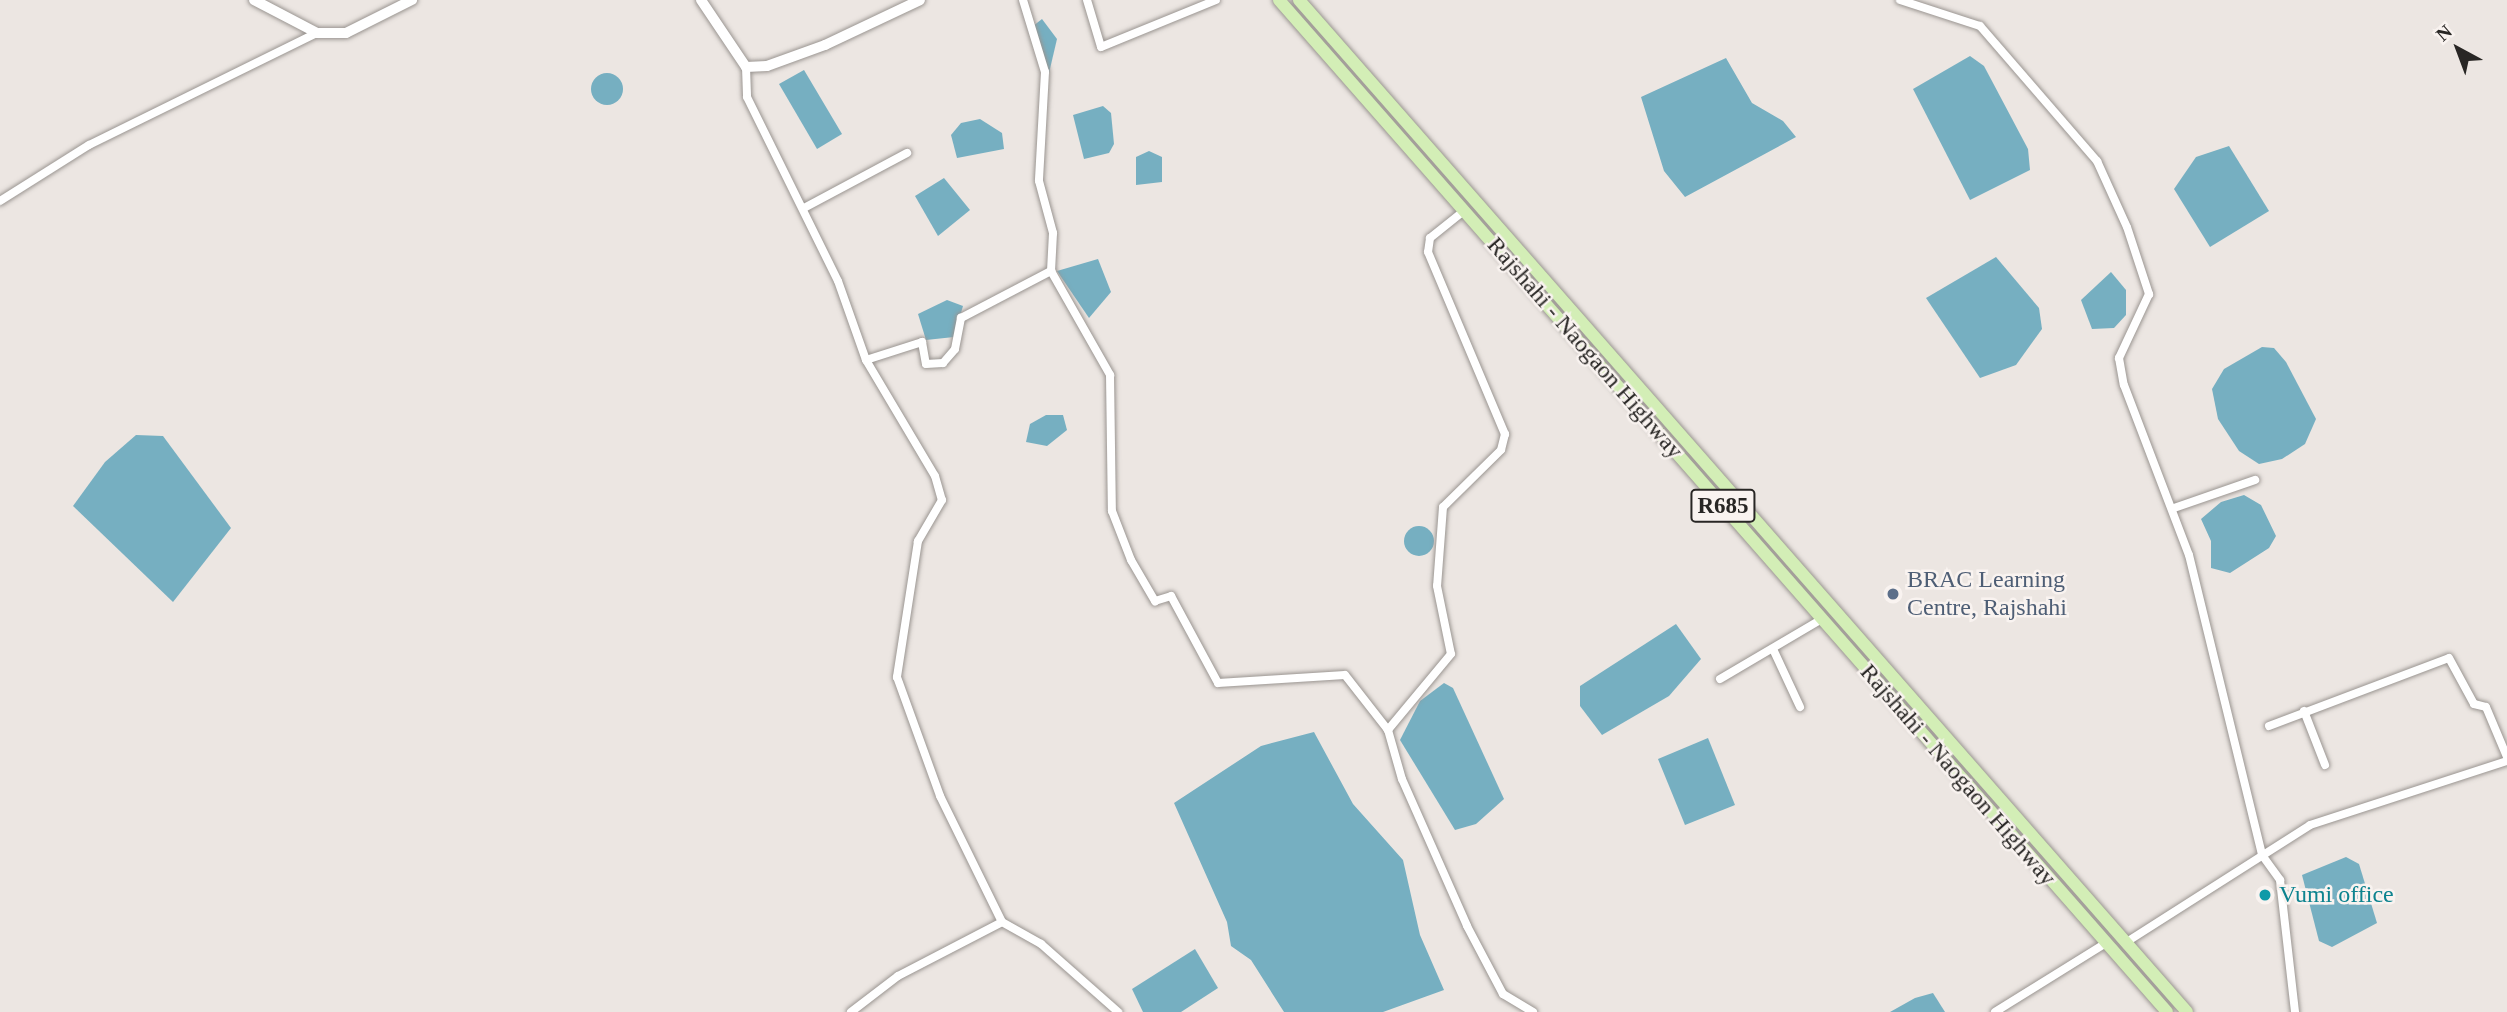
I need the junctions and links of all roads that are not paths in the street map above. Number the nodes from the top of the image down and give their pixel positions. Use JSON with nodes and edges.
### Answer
{"nodes":[{"id":1,"x":254,"y":0,"type":"edge"},
{"id":2,"x":412,"y":0,"type":"edge"},
{"id":3,"x":701,"y":0,"type":"edge"},
{"id":4,"x":920,"y":0,"type":"edge"},
{"id":5,"x":1023,"y":0,"type":"edge"},
{"id":6,"x":1087,"y":0,"type":"edge"},
{"id":7,"x":1216,"y":0,"type":"edge"},
{"id":8,"x":1279,"y":0,"type":"edge"},
{"id":9,"x":1299,"y":0,"type":"edge"},
{"id":10,"x":1900,"y":0,"type":"edge"},
{"id":11,"x":317,"y":33,"type":"junction"},
{"id":12,"x":746,"y":67,"type":"junction"},
{"id":13,"x":906,"y":153,"type":"dead end"},
{"id":14,"x":0,"y":201,"type":"edge"},
{"id":15,"x":804,"y":208,"type":"junction"},
{"id":16,"x":1465,"y":210,"type":"junction"},
{"id":17,"x":1051,"y":271,"type":"junction"},
{"id":18,"x":866,"y":360,"type":"junction"},
{"id":19,"x":2255,"y":480,"type":"dead end"},
{"id":20,"x":2174,"y":508,"type":"junction"},
{"id":21,"x":1822,"y":619,"type":"junction"},
{"id":22,"x":1773,"y":649,"type":"junction"},
{"id":23,"x":1720,"y":679,"type":"dead end"},
{"id":24,"x":1800,"y":707,"type":"dead end"},
{"id":25,"x":2304,"y":711,"type":"junction"},
{"id":26,"x":2269,"y":726,"type":"dead end"},
{"id":27,"x":1388,"y":730,"type":"junction"},
{"id":28,"x":2507,"y":759,"type":"edge"},
{"id":29,"x":2325,"y":765,"type":"dead end"},
{"id":30,"x":2262,"y":855,"type":"junction"},
{"id":31,"x":2059,"y":867,"type":"junction"},
{"id":32,"x":2048,"y":877,"type":"junction"},
{"id":33,"x":1002,"y":922,"type":"junction"},
{"id":34,"x":2106,"y":943,"type":"junction"},
{"id":35,"x":2125,"y":943,"type":"junction"},
{"id":36,"x":851,"y":1012,"type":"edge"},
{"id":37,"x":1118,"y":1012,"type":"edge"},
{"id":38,"x":1533,"y":1012,"type":"edge"},
{"id":39,"x":1995,"y":1012,"type":"edge"},
{"id":40,"x":2167,"y":1012,"type":"edge"},
{"id":41,"x":2187,"y":1012,"type":"edge"},
{"id":42,"x":2295,"y":1012,"type":"edge"}],
"edges":[{"from":1,"to":11,"type":"main road"},
{"from":2,"to":11,"type":"main road"},
{"from":3,"to":12,"type":"main road"},
{"from":4,"to":12,"type":"main road"},
{"from":5,"to":17,"type":"street"},
{"from":6,"to":7,"type":"street"},
{"from":8,"to":16,"type":"main road","name":"Rajshahi - Naogaon Highway","number":"R685"},
{"from":9,"to":31,"type":"main road","name":"Rajshahi - Naogaon Highway","number":"R685"},
{"from":10,"to":20,"type":"street"},
{"from":11,"to":14,"type":"street"},
{"from":12,"to":15,"type":"street"},
{"from":13,"to":15,"type":"street"},
{"from":15,"to":18,"type":"street"},
{"from":16,"to":21,"type":"main road","name":"Rajshahi - Naogaon Highway","number":"R685"},
{"from":16,"to":27,"type":"street"},
{"from":17,"to":18,"type":"street"},
{"from":17,"to":27,"type":"street"},
{"from":18,"to":33,"type":"street"},
{"from":19,"to":20,"type":"street"},
{"from":20,"to":30,"type":"street"},
{"from":21,"to":22,"type":"street"},
{"from":21,"to":32,"type":"main road","name":"Rajshahi - Naogaon Highway","number":"R685"},
{"from":22,"to":23,"type":"street"},
{"from":22,"to":24,"type":"street"},
{"from":25,"to":26,"type":"street"},
{"from":25,"to":28,"type":"street"},
{"from":25,"to":29,"type":"street"},
{"from":27,"to":38,"type":"street"},
{"from":28,"to":30,"type":"street"},
{"from":30,"to":35,"type":"street"},
{"from":30,"to":42,"type":"street"},
{"from":31,"to":32,"type":"main road"},
{"from":31,"to":35,"type":"main road","name":"Rajshahi - Naogaon Highway","number":"R685"},
{"from":32,"to":34,"type":"main road","name":"Rajshahi - Naogaon Highway","number":"R685"},
{"from":33,"to":36,"type":"street"},
{"from":33,"to":37,"type":"street"},
{"from":34,"to":39,"type":"street"},
{"from":34,"to":40,"type":"main road","name":"Rajshahi - Naogaon Highway","number":"R685"},
{"from":35,"to":41,"type":"main road","name":"Rajshahi - Naogaon Highway","number":"R685"}]}
